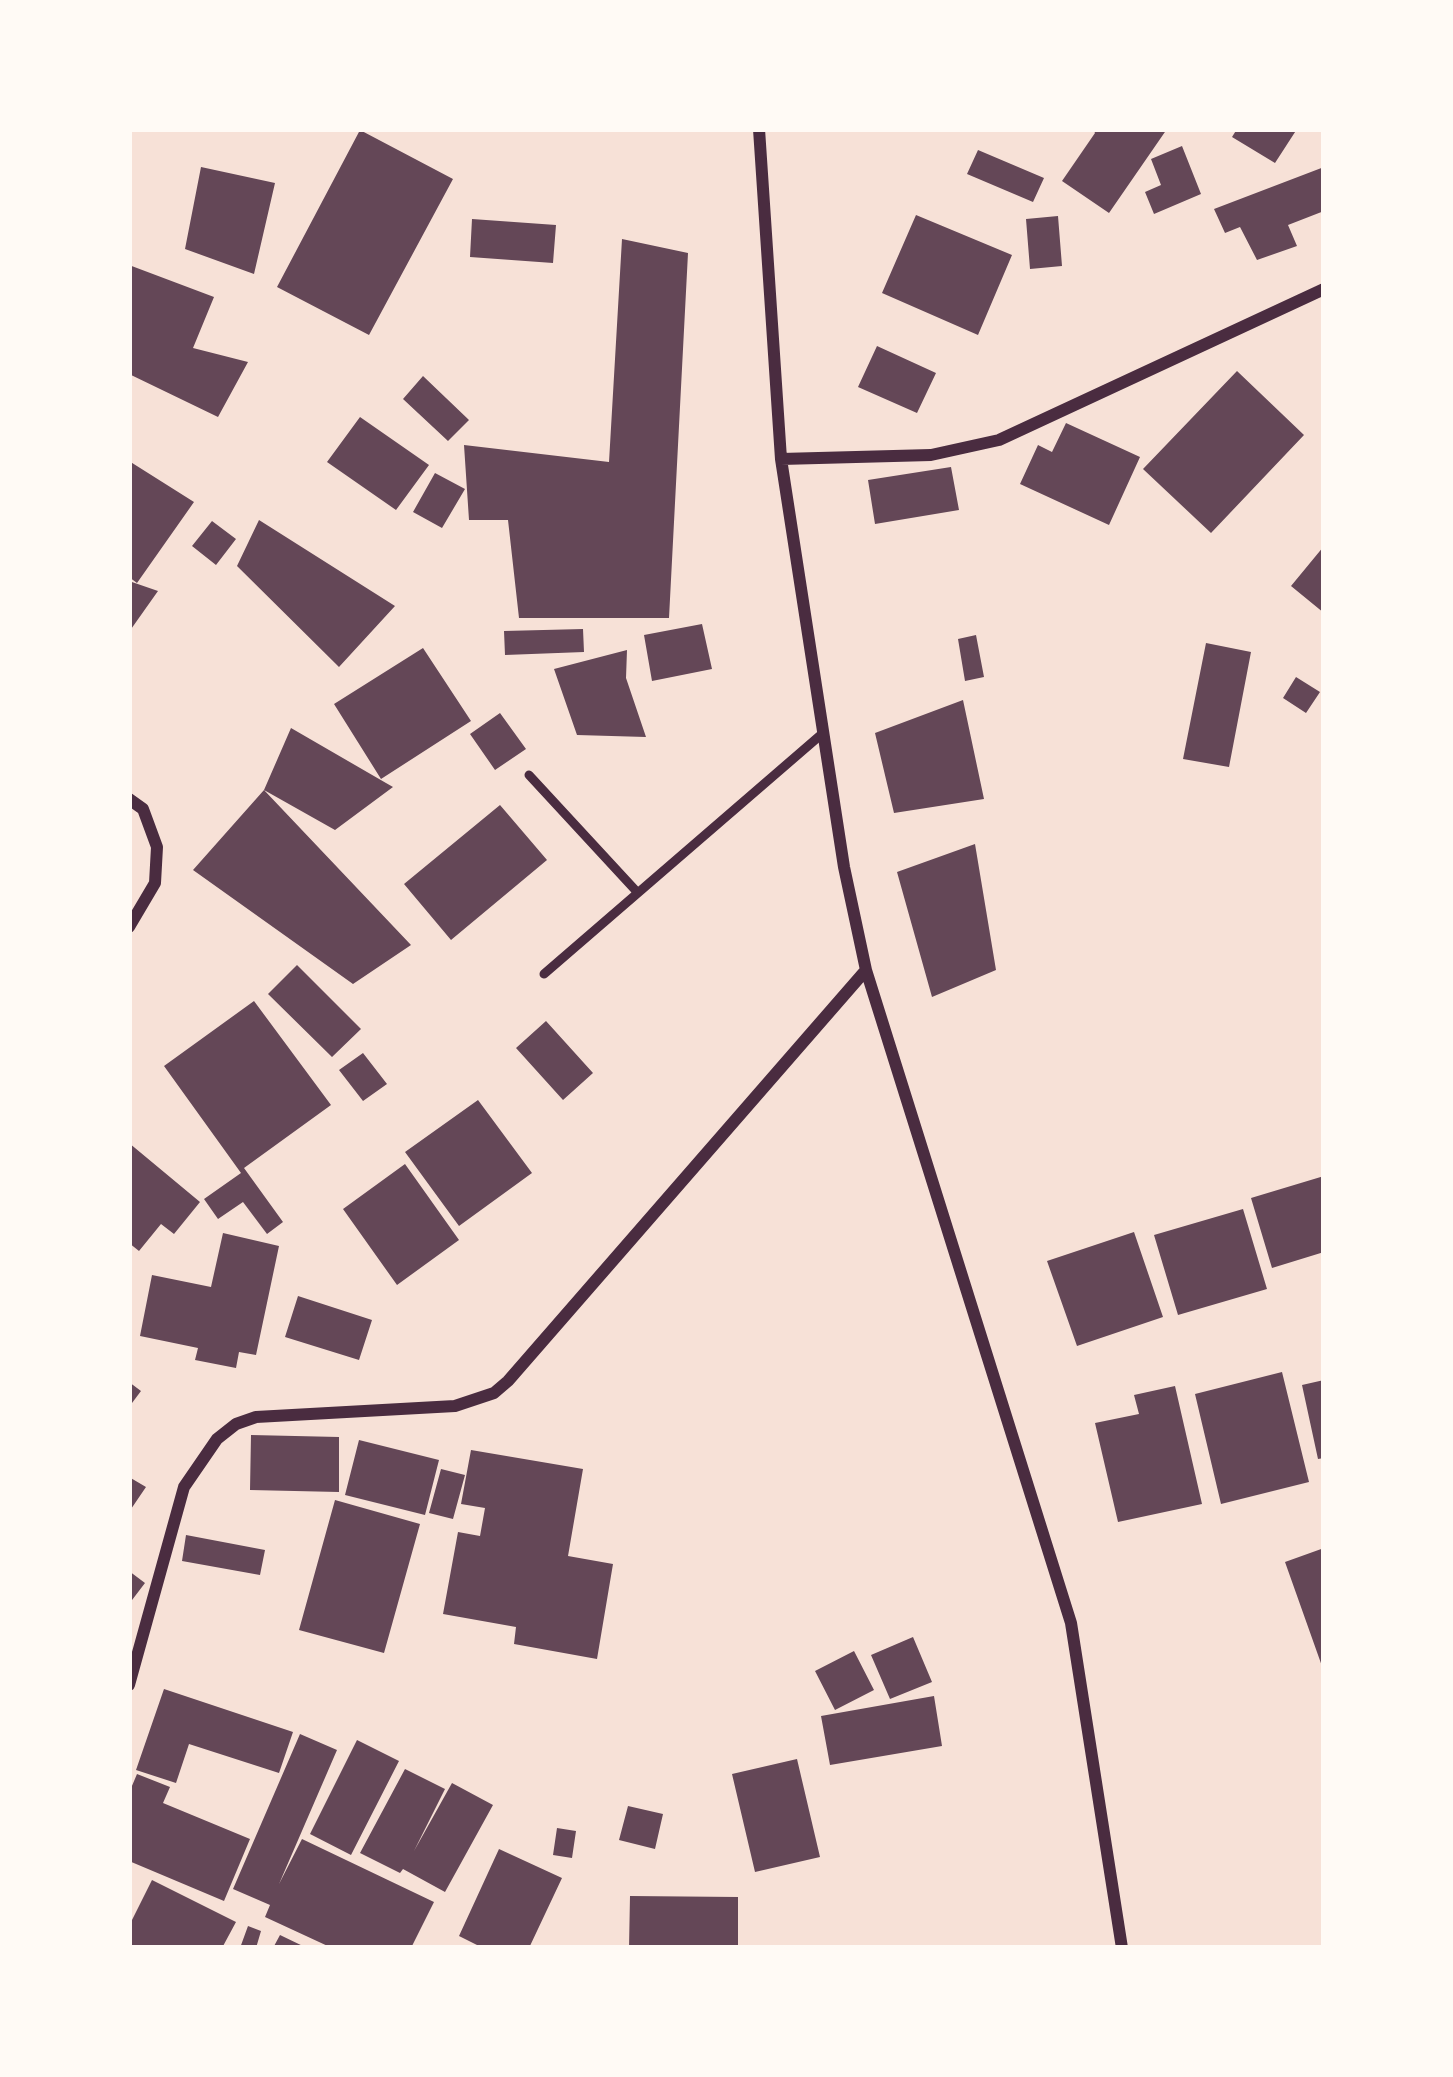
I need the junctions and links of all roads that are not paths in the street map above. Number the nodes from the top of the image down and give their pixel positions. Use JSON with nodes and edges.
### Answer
{"nodes":[{"id":1,"x":759,"y":129,"type":"edge"},
{"id":2,"x":1324,"y":289,"type":"edge"},
{"id":3,"x":781,"y":459,"type":"junction"},
{"id":4,"x":823,"y":734,"type":"junction"},
{"id":5,"x":529,"y":775,"type":"dead end"},
{"id":6,"x":129,"y":799,"type":"edge"},
{"id":7,"x":638,"y":893,"type":"junction"},
{"id":8,"x":129,"y":927,"type":"edge"},
{"id":9,"x":866,"y":970,"type":"junction"},
{"id":10,"x":544,"y":974,"type":"dead end"},
{"id":11,"x":129,"y":1685,"type":"edge"},
{"id":12,"x":1122,"y":1948,"type":"edge"}],
"edges":[{"from":1,"to":3,"type":"street"},
{"from":2,"to":3,"type":"street"},
{"from":3,"to":4,"type":"street"},
{"from":4,"to":7,"type":"lane"},
{"from":4,"to":9,"type":"street"},
{"from":5,"to":7,"type":"lane"},
{"from":6,"to":8,"type":"street"},
{"from":7,"to":10,"type":"lane"},
{"from":9,"to":11,"type":"street"},
{"from":9,"to":12,"type":"street"}]}
